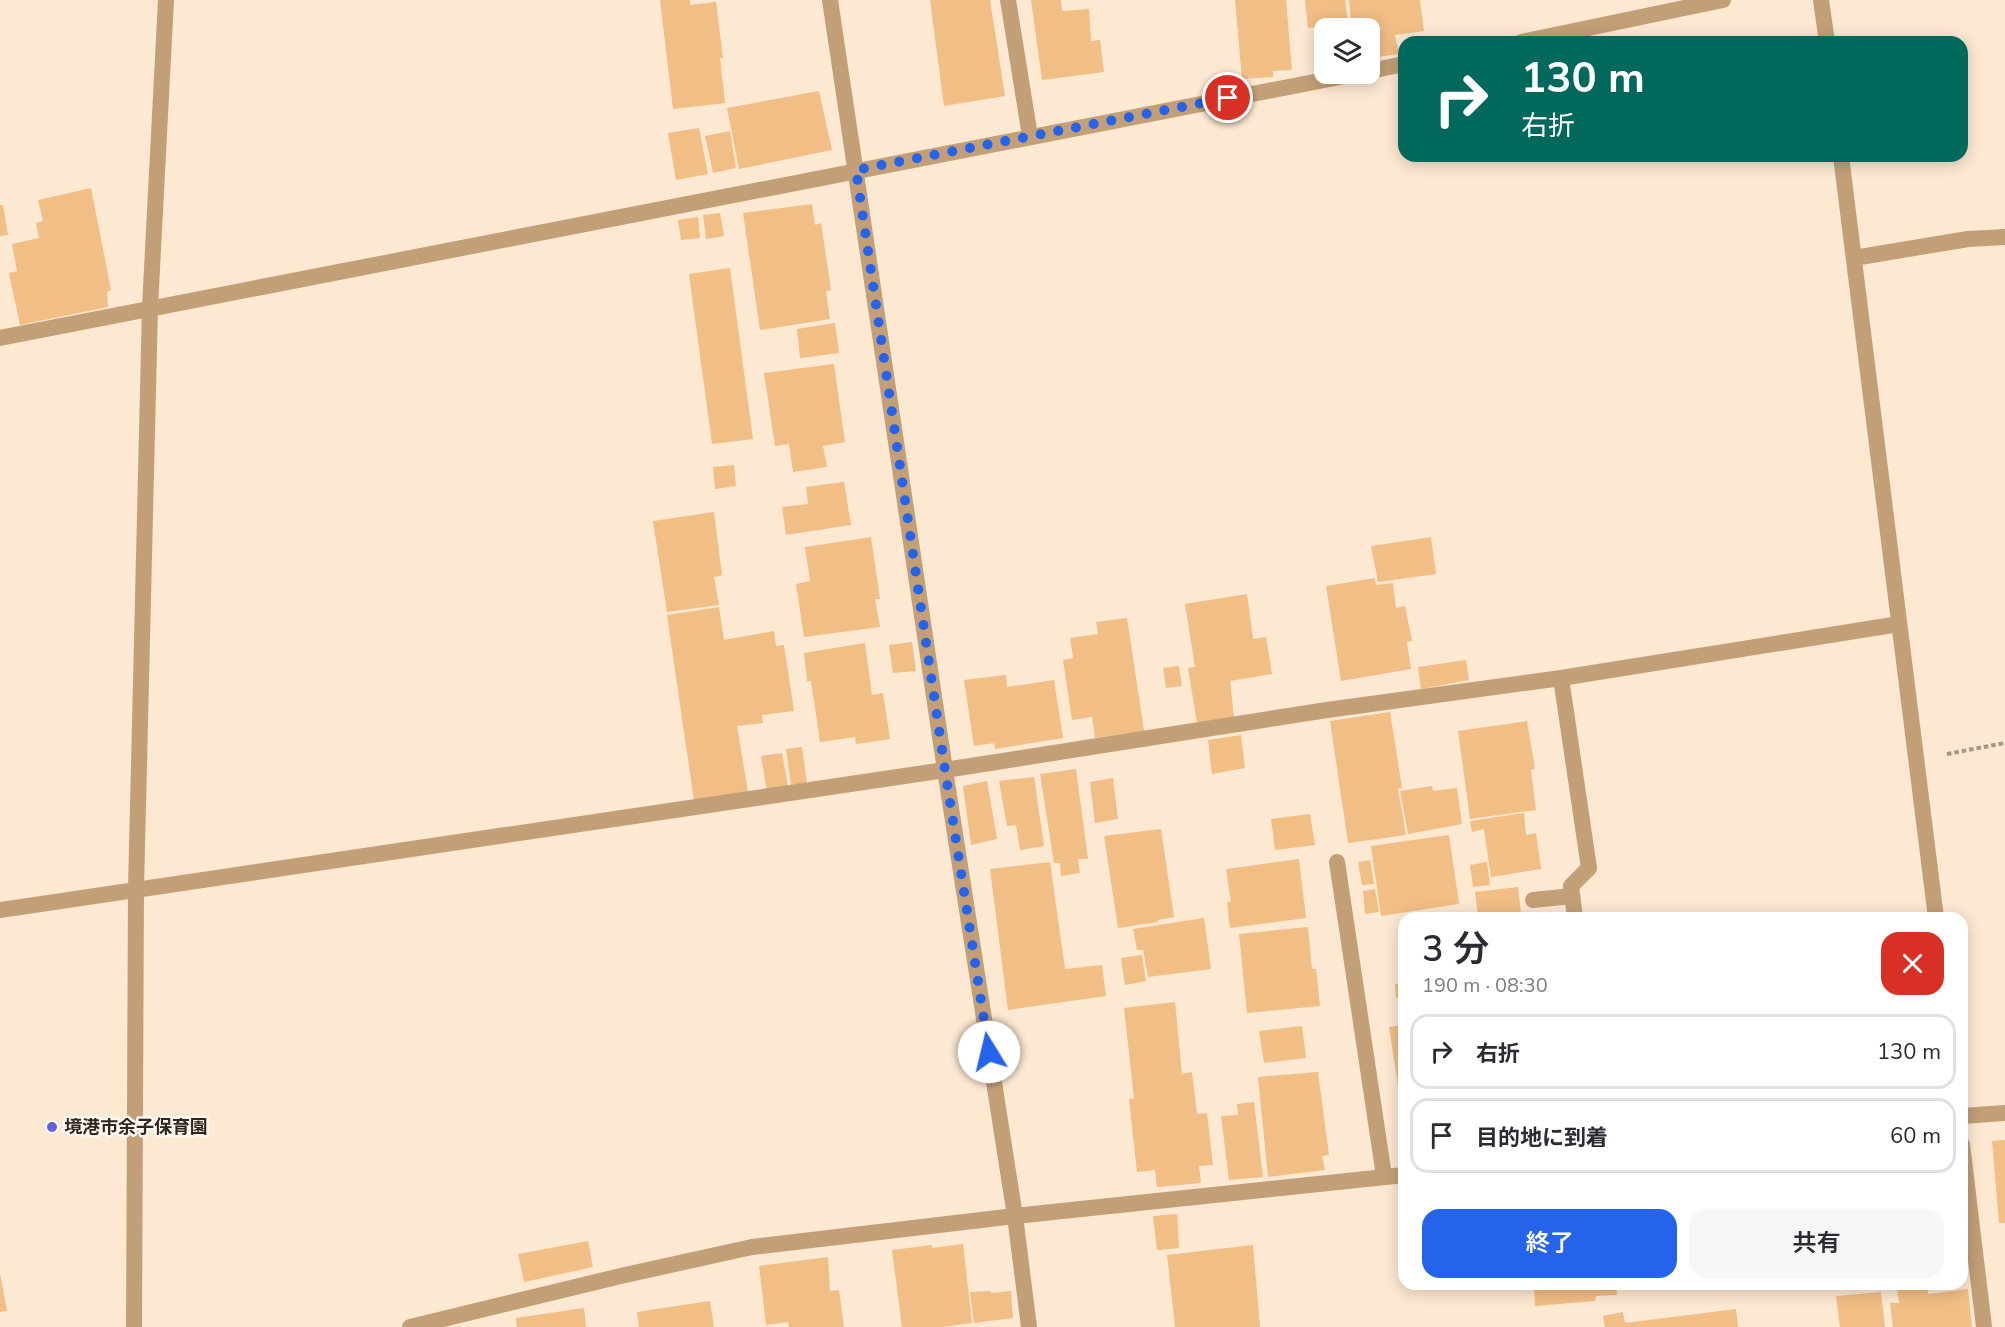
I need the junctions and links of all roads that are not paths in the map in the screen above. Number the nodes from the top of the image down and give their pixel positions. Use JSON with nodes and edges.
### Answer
{"nodes":[{"id":1,"x":166,"y":0,"type":"edge"},
{"id":2,"x":830,"y":0,"type":"edge"},
{"id":3,"x":1008,"y":0,"type":"edge"},
{"id":4,"x":1723,"y":0,"type":"edge"},
{"id":5,"x":1821,"y":0,"type":"edge"},
{"id":6,"x":1550,"y":36,"type":"edge"},
{"id":7,"x":1826,"y":36,"type":"edge"},
{"id":8,"x":1398,"y":65,"type":"edge"},
{"id":9,"x":1380,"y":69,"type":"edge"},
{"id":10,"x":1314,"y":82,"type":"edge"},
{"id":11,"x":1030,"y":136,"type":"junction"},
{"id":12,"x":1842,"y":162,"type":"edge"},
{"id":13,"x":856,"y":170,"type":"junction"},
{"id":14,"x":2005,"y":237,"type":"edge"},
{"id":15,"x":1854,"y":258,"type":"junction"},
{"id":16,"x":150,"y":308,"type":"junction"},
{"id":17,"x":0,"y":338,"type":"edge"},
{"id":18,"x":1899,"y":624,"type":"junction"},
{"id":19,"x":1561,"y":678,"type":"junction"},
{"id":20,"x":945,"y":770,"type":"junction"},
{"id":21,"x":1337,"y":862,"type":"dead end"},
{"id":22,"x":136,"y":889,"type":"junction"},
{"id":23,"x":1572,"y":896,"type":"junction"},
{"id":24,"x":1533,"y":900,"type":"dead end"},
{"id":25,"x":0,"y":910,"type":"edge"},
{"id":26,"x":1574,"y":912,"type":"edge"},
{"id":27,"x":1935,"y":912,"type":"edge"},
{"id":28,"x":2005,"y":1113,"type":"edge"},
{"id":29,"x":1968,"y":1116,"type":"edge"},
{"id":30,"x":1398,"y":1175,"type":"edge"},
{"id":31,"x":1384,"y":1176,"type":"junction"},
{"id":32,"x":1968,"y":1194,"type":"edge"},
{"id":33,"x":1015,"y":1216,"type":"junction"},
{"id":34,"x":134,"y":1327,"type":"edge"},
{"id":35,"x":410,"y":1327,"type":"edge"},
{"id":36,"x":1029,"y":1327,"type":"edge"},
{"id":37,"x":1984,"y":1327,"type":"edge"}],
"edges":[{"from":1,"to":16,"type":"street"},
{"from":2,"to":13,"type":"street"},
{"from":3,"to":11,"type":"street"},
{"from":4,"to":6,"type":"street"},
{"from":5,"to":7,"type":"street"},
{"from":8,"to":9,"type":"street"},
{"from":10,"to":11,"type":"street"},
{"from":11,"to":13,"type":"street"},
{"from":12,"to":15,"type":"street"},
{"from":13,"to":16,"type":"street"},
{"from":13,"to":20,"type":"street"},
{"from":14,"to":15,"type":"street"},
{"from":15,"to":18,"type":"street"},
{"from":16,"to":17,"type":"street"},
{"from":16,"to":22,"type":"street"},
{"from":18,"to":19,"type":"street"},
{"from":18,"to":27,"type":"street"},
{"from":19,"to":20,"type":"street"},
{"from":19,"to":23,"type":"street"},
{"from":20,"to":22,"type":"street"},
{"from":20,"to":33,"type":"street"},
{"from":21,"to":31,"type":"street"},
{"from":22,"to":25,"type":"street"},
{"from":22,"to":34,"type":"street"},
{"from":23,"to":24,"type":"street"},
{"from":23,"to":26,"type":"street"},
{"from":28,"to":29,"type":"street"},
{"from":30,"to":31,"type":"street"},
{"from":31,"to":33,"type":"street"},
{"from":32,"to":37,"type":"street"},
{"from":33,"to":35,"type":"street"},
{"from":33,"to":36,"type":"street"}]}
